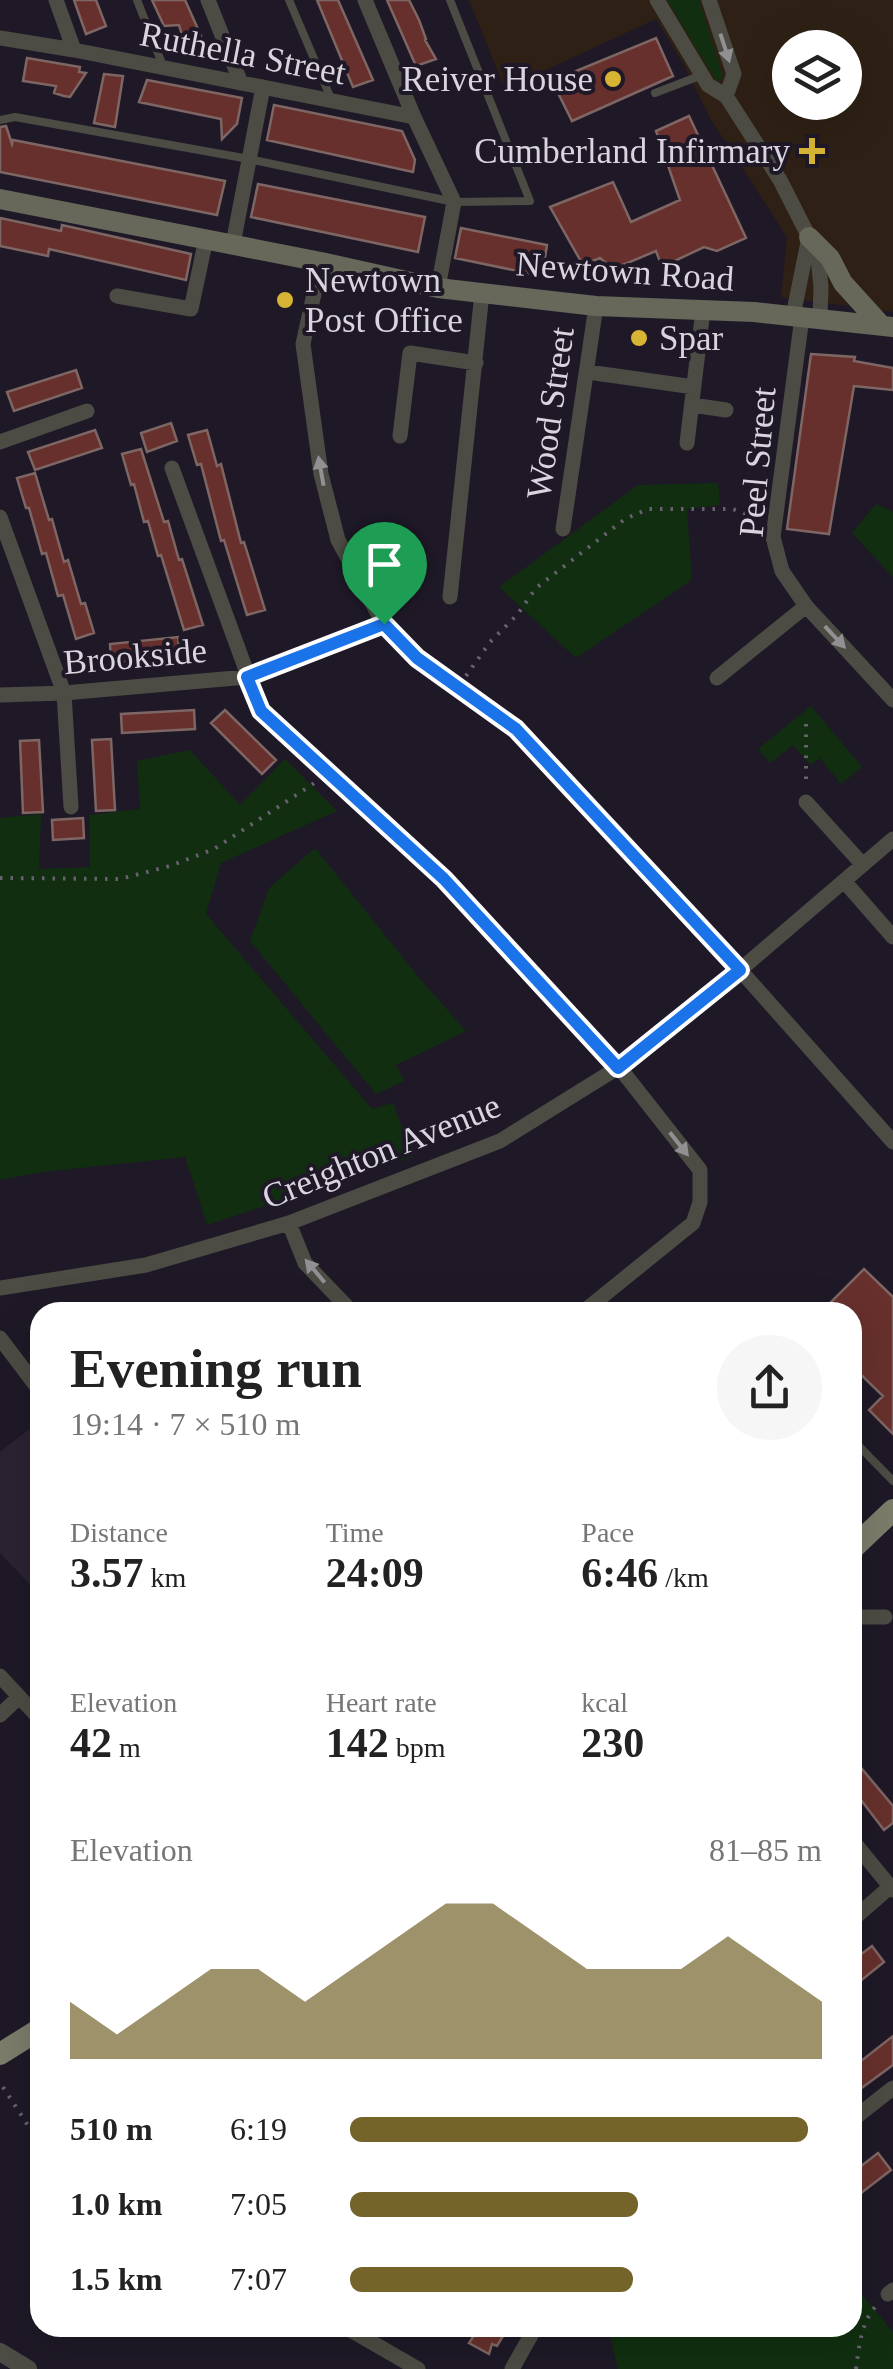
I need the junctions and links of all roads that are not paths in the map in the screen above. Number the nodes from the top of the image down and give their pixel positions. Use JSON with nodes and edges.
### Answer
{"nodes":[{"id":1,"x":56,"y":0,"type":"edge"},
{"id":2,"x":137,"y":0,"type":"edge"},
{"id":3,"x":208,"y":0,"type":"edge"},
{"id":4,"x":289,"y":0,"type":"edge"},
{"id":5,"x":366,"y":0,"type":"edge"},
{"id":6,"x":450,"y":0,"type":"edge"},
{"id":7,"x":657,"y":0,"type":"edge"},
{"id":8,"x":709,"y":0,"type":"edge"},
{"id":9,"x":1,"y":36,"type":"edge"},
{"id":10,"x":74,"y":50,"type":"junction"},
{"id":11,"x":164,"y":68,"type":"junction"},
{"id":12,"x":702,"y":75,"type":"junction"},
{"id":13,"x":241,"y":83,"type":"junction"},
{"id":14,"x":263,"y":88,"type":"junction"},
{"id":15,"x":656,"y":93,"type":"dead end"},
{"id":16,"x":726,"y":96,"type":"junction"},
{"id":17,"x":332,"y":101,"type":"junction"},
{"id":18,"x":414,"y":117,"type":"junction"},
{"id":19,"x":0,"y":120,"type":"edge"},
{"id":20,"x":249,"y":159,"type":"junction"},
{"id":21,"x":0,"y":199,"type":"edge"},
{"id":22,"x":454,"y":202,"type":"junction"},
{"id":23,"x":809,"y":237,"type":"junction"},
{"id":24,"x":206,"y":239,"type":"junction"},
{"id":25,"x":233,"y":244,"type":"junction"},
{"id":26,"x":321,"y":262,"type":"junction"},
{"id":27,"x":438,"y":288,"type":"junction"},
{"id":28,"x":482,"y":293,"type":"junction"},
{"id":29,"x":117,"y":296,"type":"dead end"},
{"id":30,"x":596,"y":306,"type":"junction"},
{"id":31,"x":703,"y":310,"type":"junction"},
{"id":32,"x":805,"y":317,"type":"junction"},
{"id":33,"x":887,"y":326,"type":"edge"},
{"id":34,"x":476,"y":363,"type":"junction"},
{"id":35,"x":588,"y":372,"type":"junction"},
{"id":36,"x":694,"y":387,"type":"junction"},
{"id":37,"x":692,"y":405,"type":"junction"},
{"id":38,"x":726,"y":410,"type":"dead end"},
{"id":39,"x":86,"y":411,"type":"dead end"},
{"id":40,"x":400,"y":436,"type":"dead end"},
{"id":41,"x":0,"y":442,"type":"edge"},
{"id":42,"x":687,"y":442,"type":"dead end"},
{"id":43,"x":172,"y":468,"type":"dead end"},
{"id":44,"x":1,"y":523,"type":"edge"},
{"id":45,"x":564,"y":529,"type":"dead end"},
{"id":46,"x":450,"y":597,"type":"dead end"},
{"id":47,"x":806,"y":606,"type":"junction"},
{"id":48,"x":384,"y":624,"type":"junction"},
{"id":49,"x":247,"y":677,"type":"junction"},
{"id":50,"x":717,"y":678,"type":"dead end"},
{"id":51,"x":64,"y":692,"type":"junction"},
{"id":52,"x":0,"y":695,"type":"edge"},
{"id":53,"x":893,"y":700,"type":"edge"},
{"id":54,"x":806,"y":802,"type":"road end"},
{"id":55,"x":71,"y":807,"type":"dead end"},
{"id":56,"x":893,"y":839,"type":"edge"},
{"id":57,"x":863,"y":865,"type":"junction"},
{"id":58,"x":844,"y":881,"type":"junction"},
{"id":59,"x":893,"y":937,"type":"edge"},
{"id":60,"x":740,"y":970,"type":"junction"},
{"id":61,"x":618,"y":1068,"type":"junction"},
{"id":62,"x":893,"y":1142,"type":"edge"},
{"id":63,"x":289,"y":1223,"type":"junction"},
{"id":64,"x":0,"y":1288,"type":"edge"},
{"id":65,"x":343,"y":1302,"type":"edge"},
{"id":66,"x":596,"y":1302,"type":"edge"},
{"id":67,"x":0,"y":1338,"type":"edge"},
{"id":68,"x":30,"y":1378,"type":"edge"},
{"id":69,"x":862,"y":1448,"type":"edge"},
{"id":70,"x":893,"y":1481,"type":"edge"},
{"id":71,"x":893,"y":1510,"type":"edge"},
{"id":72,"x":862,"y":1539,"type":"edge"},
{"id":73,"x":862,"y":1617,"type":"edge"},
{"id":74,"x":886,"y":1617,"type":"dead end"},
{"id":75,"x":0,"y":1676,"type":"edge"},
{"id":76,"x":19,"y":1697,"type":"junction"},
{"id":77,"x":30,"y":1709,"type":"edge"},
{"id":78,"x":0,"y":1715,"type":"edge"},
{"id":79,"x":862,"y":1852,"type":"edge"},
{"id":80,"x":892,"y":1889,"type":"edge"},
{"id":81,"x":862,"y":1912,"type":"edge"},
{"id":82,"x":30,"y":2035,"type":"edge"},
{"id":83,"x":0,"y":2054,"type":"edge"},
{"id":84,"x":893,"y":2088,"type":"edge"},
{"id":85,"x":862,"y":2112,"type":"edge"},
{"id":86,"x":363,"y":2337,"type":"edge"},
{"id":87,"x":531,"y":2337,"type":"edge"},
{"id":88,"x":0,"y":2352,"type":"edge"},
{"id":89,"x":28,"y":2369,"type":"edge"},
{"id":90,"x":418,"y":2369,"type":"edge"},
{"id":91,"x":512,"y":2369,"type":"edge"}],
"edges":[{"from":1,"to":10,"type":"street"},
{"from":2,"to":11,"type":"lane"},
{"from":3,"to":13,"type":"street"},
{"from":4,"to":17,"type":"lane"},
{"from":5,"to":18,"type":"street"},
{"from":6,"to":22,"type":"lane"},
{"from":7,"to":12,"type":"street"},
{"from":8,"to":16,"type":"street","one_way":true},
{"from":9,"to":10,"type":"street","name":"Ruthella Street"},
{"from":10,"to":11,"type":"street","name":"Ruthella Street"},
{"from":11,"to":13,"type":"street","name":"Ruthella Street"},
{"from":12,"to":15,"type":"lane"},
{"from":12,"to":16,"type":"street"},
{"from":13,"to":14,"type":"street","name":"Ruthella Street"},
{"from":14,"to":17,"type":"street","name":"Ruthella Street"},
{"from":14,"to":20,"type":"street"},
{"from":16,"to":23,"type":"street"},
{"from":17,"to":18,"type":"street","name":"Ruthella Street"},
{"from":18,"to":22,"type":"street"},
{"from":19,"to":20,"type":"lane"},
{"from":20,"to":22,"type":"lane"},
{"from":20,"to":25,"type":"street"},
{"from":21,"to":24,"type":"main road","name":"Newtown Road"},
{"from":22,"to":27,"type":"street"},
{"from":23,"to":32,"type":"street"},
{"from":23,"to":32,"type":"street"},
{"from":23,"to":33,"type":"main road"},
{"from":24,"to":25,"type":"main road","name":"Newtown Road"},
{"from":24,"to":29,"type":"street"},
{"from":25,"to":26,"type":"main road","name":"Newtown Road"},
{"from":26,"to":27,"type":"main road","name":"Newtown Road"},
{"from":48,"to":26,"type":"street","one_way":true},
{"from":27,"to":28,"type":"main road","name":"Newtown Road"},
{"from":28,"to":30,"type":"main road","name":"Newtown Road"},
{"from":28,"to":34,"type":"street"},
{"from":30,"to":31,"type":"main road","name":"Newtown Road"},
{"from":30,"to":35,"type":"street","name":"Wood Street"},
{"from":31,"to":32,"type":"main road","name":"Newtown Road"},
{"from":31,"to":36,"type":"street"},
{"from":32,"to":33,"type":"main road","name":"Newtown Road"},
{"from":32,"to":47,"type":"street","name":"Peel Street"},
{"from":34,"to":40,"type":"street"},
{"from":34,"to":46,"type":"street"},
{"from":35,"to":36,"type":"street"},
{"from":35,"to":45,"type":"street","name":"Wood Street"},
{"from":36,"to":37,"type":"street"},
{"from":37,"to":38,"type":"street"},
{"from":37,"to":42,"type":"street"},
{"from":39,"to":41,"type":"street"},
{"from":43,"to":49,"type":"street"},
{"from":44,"to":51,"type":"street"},
{"from":47,"to":50,"type":"street"},
{"from":47,"to":53,"type":"street","name":"Peel Street","one_way":true},
{"from":48,"to":49,"type":"street","name":"Brookside"},
{"from":48,"to":60,"type":"street"},
{"from":49,"to":51,"type":"street","name":"Brookside"},
{"from":49,"to":61,"type":"street"},
{"from":51,"to":52,"type":"street","name":"Brookside"},
{"from":51,"to":55,"type":"street"},
{"from":54,"to":57,"type":"street"},
{"from":56,"to":57,"type":"street","name":"Creighton Avenue"},
{"from":57,"to":58,"type":"street","name":"Creighton Avenue"},
{"from":58,"to":59,"type":"street"},
{"from":58,"to":60,"type":"street","name":"Creighton Avenue"},
{"from":60,"to":61,"type":"street","name":"Creighton Avenue"},
{"from":60,"to":62,"type":"street"},
{"from":61,"to":63,"type":"street","name":"Creighton Avenue"},
{"from":61,"to":66,"type":"street","one_way":true},
{"from":63,"to":64,"type":"street","name":"Creighton Avenue"},
{"from":65,"to":63,"type":"street","one_way":true},
{"from":67,"to":68,"type":"street"},
{"from":69,"to":70,"type":"lane"},
{"from":71,"to":72,"type":"main road"},
{"from":73,"to":74,"type":"street"},
{"from":75,"to":76,"type":"street"},
{"from":76,"to":77,"type":"street"},
{"from":76,"to":78,"type":"street"},
{"from":79,"to":80,"type":"street"},
{"from":80,"to":81,"type":"street"},
{"from":82,"to":83,"type":"main road"},
{"from":84,"to":85,"type":"street"},
{"from":86,"to":90,"type":"street"},
{"from":87,"to":91,"type":"street"},
{"from":88,"to":89,"type":"street"}]}
